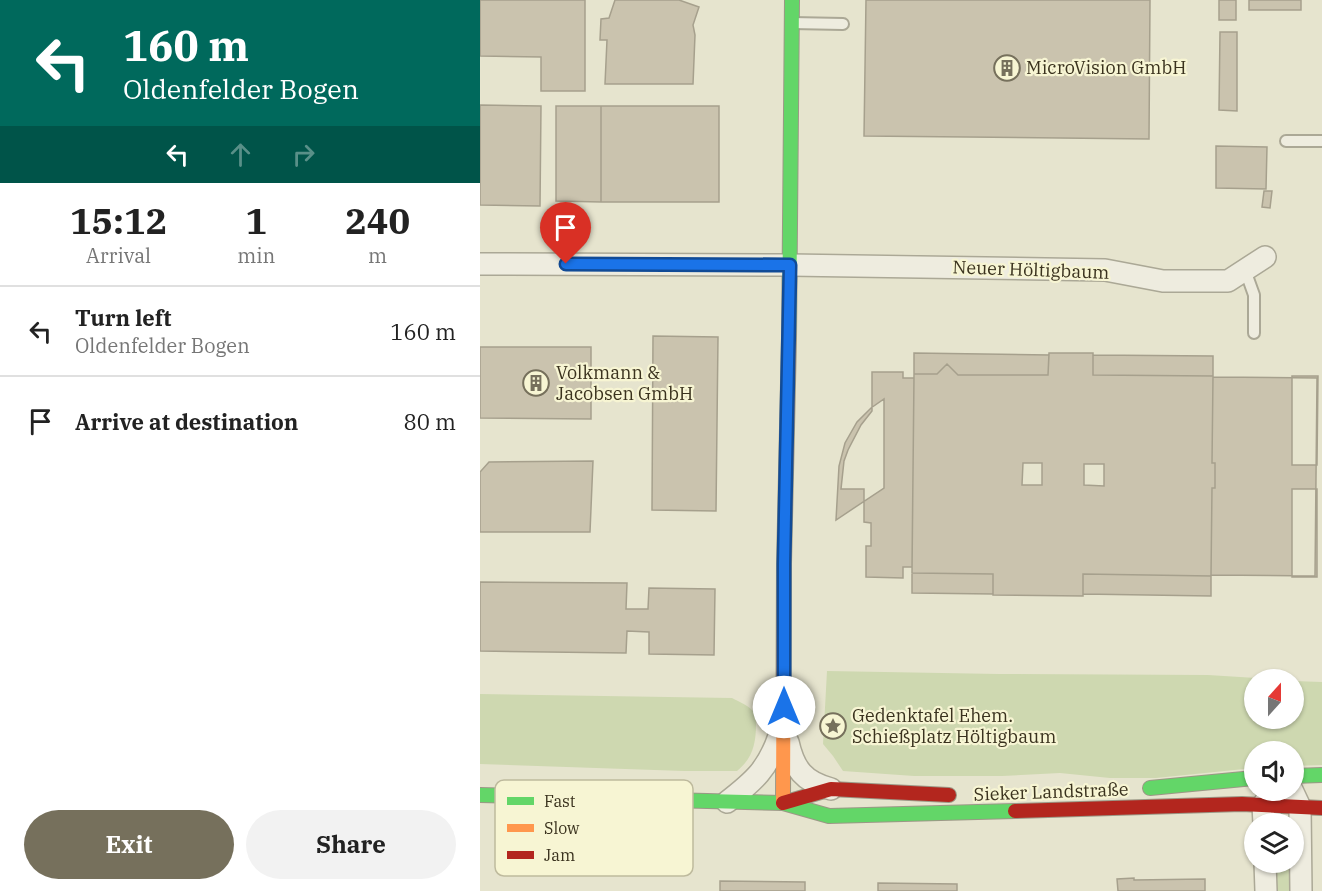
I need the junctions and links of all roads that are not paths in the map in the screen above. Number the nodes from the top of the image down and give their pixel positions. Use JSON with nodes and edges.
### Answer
{"nodes":[{"id":1,"x":792,"y":0,"type":"edge"},
{"id":2,"x":792,"y":23,"type":"junction"},
{"id":3,"x":843,"y":24,"type":"dead end"},
{"id":4,"x":1286,"y":141,"type":"dead end"},
{"id":5,"x":1322,"y":141,"type":"edge"},
{"id":6,"x":1264,"y":257,"type":"dead end"},
{"id":7,"x":480,"y":264,"type":"edge"},
{"id":8,"x":790,"y":265,"type":"junction"},
{"id":9,"x":1245,"y":270,"type":"junction"},
{"id":10,"x":1254,"y":333,"type":"dead end"},
{"id":11,"x":784,"y":724,"type":"junction"},
{"id":12,"x":1322,"y":774,"type":"edge"},
{"id":13,"x":1304,"y":775,"type":"edge"},
{"id":14,"x":1244,"y":779,"type":"edge"},
{"id":15,"x":831,"y":789,"type":"junction"},
{"id":16,"x":1137,"y":789,"type":"dead end"},
{"id":17,"x":480,"y":795,"type":"edge"},
{"id":18,"x":495,"y":795,"type":"edge"},
{"id":19,"x":959,"y":795,"type":"dead end"},
{"id":20,"x":693,"y":801,"type":"edge"},
{"id":21,"x":1288,"y":801,"type":"edge"},
{"id":22,"x":1296,"y":801,"type":"edge"},
{"id":23,"x":1302,"y":801,"type":"edge"},
{"id":24,"x":727,"y":802,"type":"junction"},
{"id":25,"x":783,"y":803,"type":"junction"},
{"id":26,"x":1267,"y":806,"type":"edge"},
{"id":27,"x":1322,"y":808,"type":"edge"},
{"id":28,"x":1265,"y":873,"type":"edge"},
{"id":29,"x":1266,"y":891,"type":"edge"},
{"id":30,"x":1300,"y":891,"type":"edge"}],
"edges":[{"from":1,"to":2,"type":"main road"},
{"from":2,"to":3,"type":"lane"},
{"from":2,"to":8,"type":"main road"},
{"from":4,"to":5,"type":"lane"},
{"from":6,"to":9,"type":"street","name":"Neuer Höltigbaum"},
{"from":7,"to":8,"type":"street","name":"Neuer Höltigbaum"},
{"from":8,"to":9,"type":"street","name":"Neuer Höltigbaum"},
{"from":8,"to":11,"type":"main road"},
{"from":9,"to":10,"type":"lane"},
{"from":11,"to":15,"type":"street"},
{"from":11,"to":24,"type":"street"},
{"from":11,"to":25,"type":"main road"},
{"from":12,"to":13,"type":"main road"},
{"from":14,"to":16,"type":"main road","name":"Sieker Landstraße"},
{"from":15,"to":19,"type":"main road","name":"Sieker Landstraße"},
{"from":15,"to":25,"type":"main road","name":"Sieker Landstraße"},
{"from":17,"to":18,"type":"main road","name":"Sieker Landstraße"},
{"from":20,"to":24,"type":"main road","name":"Sieker Landstraße"},
{"from":21,"to":26,"type":"main road","name":"Sieker Landstraße"},
{"from":22,"to":30,"type":"street"},
{"from":23,"to":27,"type":"main road","name":"Sieker Landstraße"},
{"from":24,"to":25,"type":"main road","name":"Sieker Landstraße"},
{"from":25,"to":26,"type":"main road","name":"Sieker Landstraße"},
{"from":28,"to":29,"type":"street"}]}
